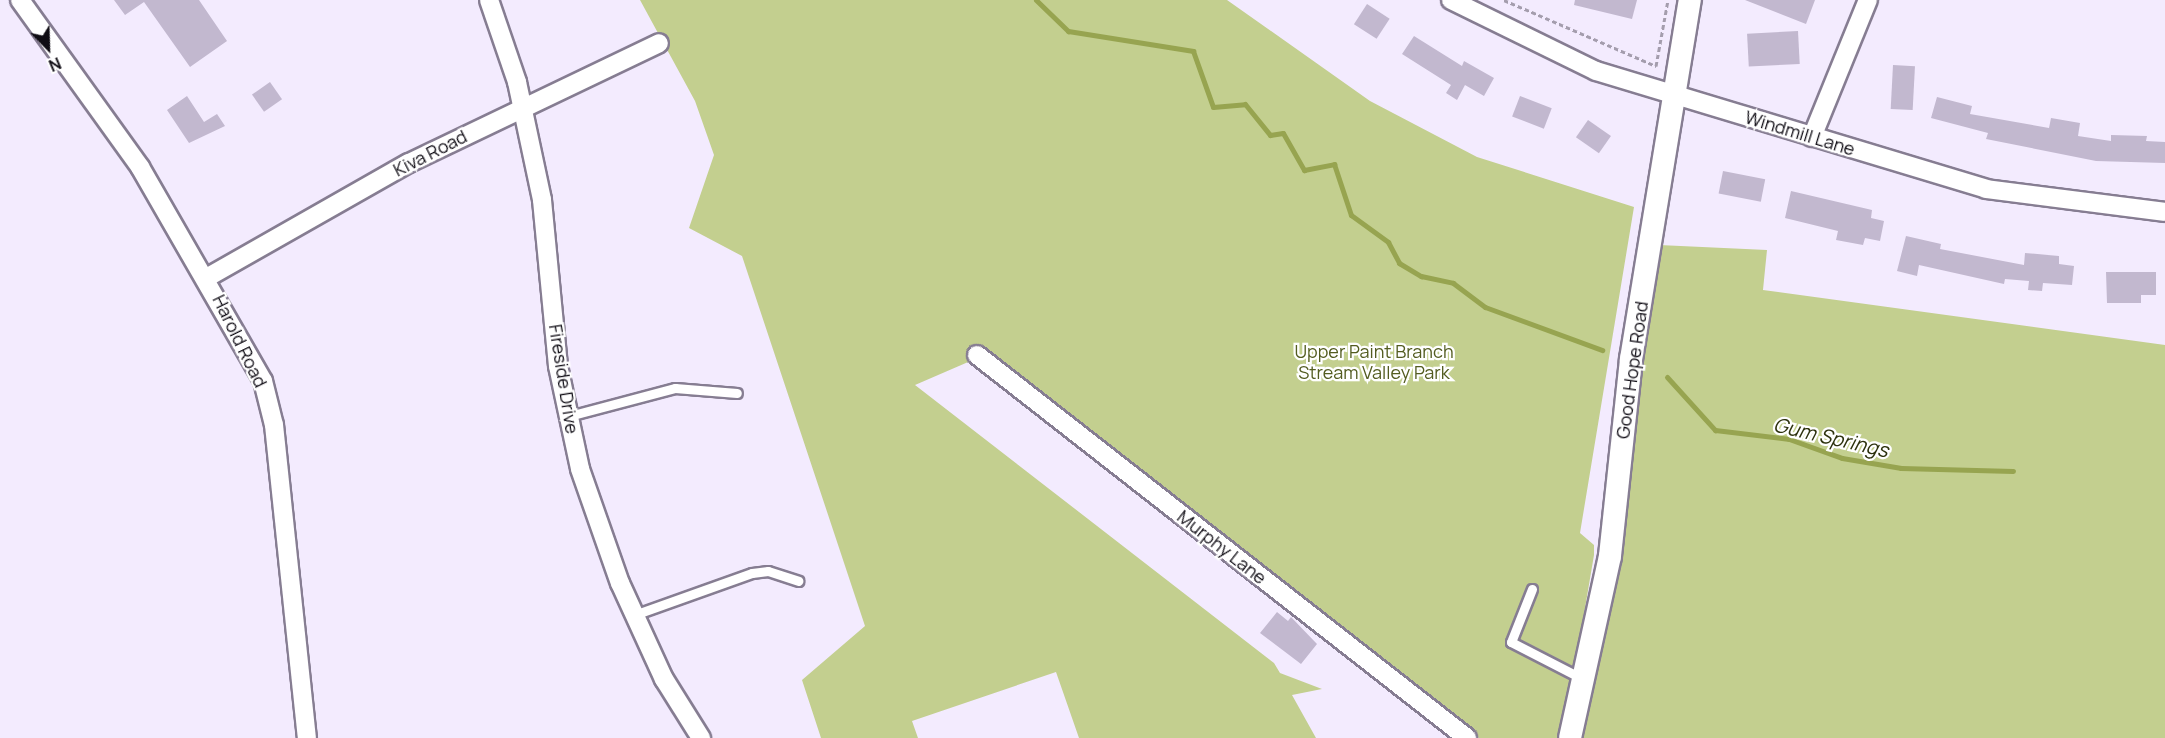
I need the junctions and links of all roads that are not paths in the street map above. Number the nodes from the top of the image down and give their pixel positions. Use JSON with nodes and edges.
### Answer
{"nodes":[{"id":1,"x":20,"y":0,"type":"edge"},
{"id":2,"x":489,"y":0,"type":"edge"},
{"id":3,"x":1690,"y":0,"type":"edge"},
{"id":4,"x":1868,"y":0,"type":"edge"},
{"id":5,"x":1453,"y":1,"type":"edge"},
{"id":6,"x":659,"y":43,"type":"dead end"},
{"id":7,"x":1676,"y":95,"type":"junction"},
{"id":8,"x":523,"y":108,"type":"junction"},
{"id":9,"x":1812,"y":136,"type":"junction"},
{"id":10,"x":2165,"y":212,"type":"edge"},
{"id":11,"x":208,"y":277,"type":"junction"},
{"id":12,"x":977,"y":355,"type":"dead end"},
{"id":13,"x":737,"y":393,"type":"dead end"},
{"id":14,"x":568,"y":416,"type":"junction"},
{"id":15,"x":798,"y":581,"type":"dead end"},
{"id":16,"x":1532,"y":589,"type":"dead end"},
{"id":17,"x":634,"y":615,"type":"junction"},
{"id":18,"x":1582,"y":679,"type":"junction"},
{"id":19,"x":307,"y":738,"type":"edge"},
{"id":20,"x":701,"y":738,"type":"edge"},
{"id":21,"x":1467,"y":738,"type":"edge"},
{"id":22,"x":1570,"y":738,"type":"edge"}],
"edges":[{"from":1,"to":11,"type":"street","name":"Harold Road"},
{"from":2,"to":8,"type":"street","name":"Fireside Drive"},
{"from":3,"to":7,"type":"street","name":"Good Hope Road"},
{"from":4,"to":9,"type":"street"},
{"from":5,"to":7,"type":"street","name":"Windmill Lane"},
{"from":6,"to":8,"type":"street","name":"Kiva Road"},
{"from":7,"to":9,"type":"street","name":"Windmill Lane"},
{"from":7,"to":18,"type":"street","name":"Good Hope Road"},
{"from":8,"to":11,"type":"street","name":"Kiva Road"},
{"from":8,"to":14,"type":"street","name":"Fireside Drive"},
{"from":9,"to":10,"type":"street","name":"Windmill Lane"},
{"from":11,"to":19,"type":"street","name":"Harold Road"},
{"from":12,"to":21,"type":"street","name":"Murphy Lane"},
{"from":13,"to":14,"type":"lane"},
{"from":14,"to":17,"type":"street","name":"Fireside Drive"},
{"from":15,"to":17,"type":"lane"},
{"from":16,"to":18,"type":"lane"},
{"from":17,"to":20,"type":"street","name":"Fireside Drive"},
{"from":18,"to":22,"type":"street","name":"Good Hope Road"}]}
